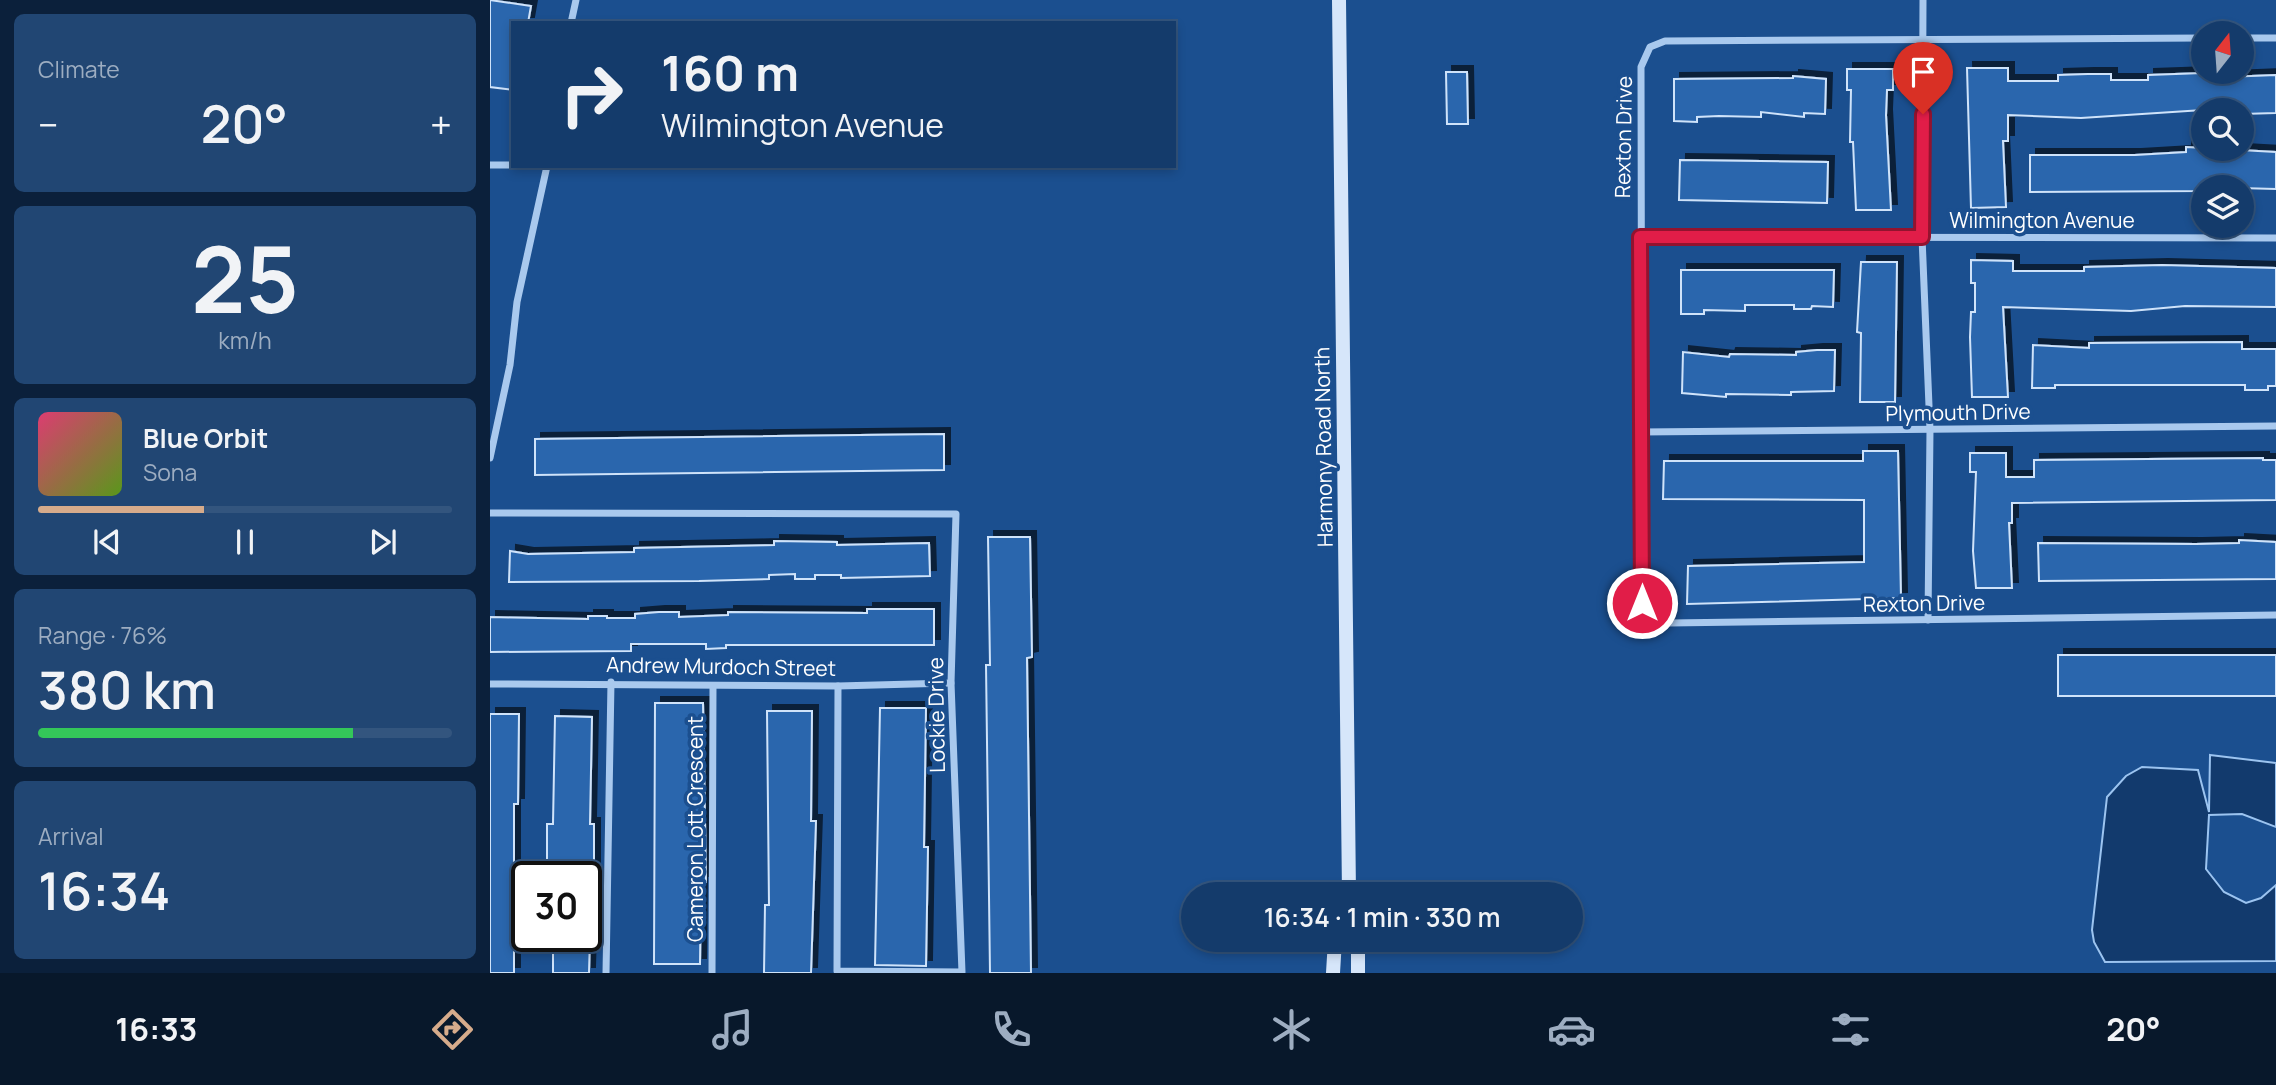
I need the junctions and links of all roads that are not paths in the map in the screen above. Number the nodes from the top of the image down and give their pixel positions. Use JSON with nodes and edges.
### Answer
{"nodes":[{"id":1,"x":576,"y":0,"type":"edge"},
{"id":2,"x":1339,"y":0,"type":"edge"},
{"id":3,"x":1923,"y":0,"type":"edge"},
{"id":4,"x":571,"y":21,"type":"edge"},
{"id":5,"x":2191,"y":38,"type":"edge"},
{"id":6,"x":2254,"y":38,"type":"edge"},
{"id":7,"x":2276,"y":38,"type":"edge"},
{"id":8,"x":1923,"y":41,"type":"junction"},
{"id":9,"x":490,"y":165,"type":"edge"},
{"id":10,"x":511,"y":165,"type":"edge"},
{"id":11,"x":547,"y":168,"type":"edge"},
{"id":12,"x":1640,"y":237,"type":"junction"},
{"id":13,"x":1922,"y":237,"type":"junction"},
{"id":14,"x":2276,"y":238,"type":"edge"},
{"id":15,"x":2276,"y":426,"type":"edge"},
{"id":16,"x":1930,"y":430,"type":"junction"},
{"id":17,"x":1641,"y":432,"type":"junction"},
{"id":18,"x":490,"y":458,"type":"edge"},
{"id":19,"x":490,"y":513,"type":"edge"},
{"id":20,"x":2276,"y":615,"type":"edge"},
{"id":21,"x":1928,"y":620,"type":"junction"},
{"id":22,"x":611,"y":682,"type":"junction"},
{"id":23,"x":951,"y":683,"type":"junction"},
{"id":24,"x":490,"y":684,"type":"edge"},
{"id":25,"x":713,"y":686,"type":"junction"},
{"id":26,"x":838,"y":686,"type":"junction"},
{"id":27,"x":1349,"y":882,"type":"edge"},
{"id":28,"x":1334,"y":952,"type":"edge"},
{"id":29,"x":1358,"y":952,"type":"edge"},
{"id":30,"x":606,"y":973,"type":"edge"},
{"id":31,"x":712,"y":973,"type":"edge"},
{"id":32,"x":1333,"y":973,"type":"edge"},
{"id":33,"x":1358,"y":973,"type":"edge"}],
"edges":[{"from":1,"to":4,"type":"street"},
{"from":2,"to":27,"type":"main road","name":"Harmony Road North"},
{"from":3,"to":8,"type":"street"},
{"from":5,"to":8,"type":"street","name":"Rexton Drive"},
{"from":6,"to":7,"type":"street"},
{"from":8,"to":12,"type":"street","name":"Rexton Drive"},
{"from":8,"to":13,"type":"street"},
{"from":9,"to":10,"type":"street"},
{"from":11,"to":18,"type":"street"},
{"from":12,"to":13,"type":"street","name":"Wilmington Avenue"},
{"from":12,"to":17,"type":"street","name":"Rexton Drive"},
{"from":13,"to":14,"type":"street","name":"Wilmington Avenue"},
{"from":13,"to":16,"type":"street"},
{"from":15,"to":16,"type":"street","name":"Plymouth Drive"},
{"from":16,"to":17,"type":"street","name":"Plymouth Drive"},
{"from":16,"to":21,"type":"street"},
{"from":17,"to":21,"type":"street","name":"Rexton Drive"},
{"from":19,"to":23,"type":"street","name":"Lockie Drive"},
{"from":20,"to":21,"type":"street","name":"Rexton Drive"},
{"from":22,"to":24,"type":"street","name":"Andrew Murdoch Street"},
{"from":22,"to":25,"type":"street","name":"Andrew Murdoch Street"},
{"from":22,"to":30,"type":"street"},
{"from":23,"to":26,"type":"street","name":"Andrew Murdoch Street"},
{"from":23,"to":26,"type":"street","name":"Lockie Drive"},
{"from":25,"to":26,"type":"street","name":"Andrew Murdoch Street"},
{"from":25,"to":31,"type":"street","name":"Cameron Lott Crescent"},
{"from":28,"to":32,"type":"main road"},
{"from":29,"to":33,"type":"main road"}]}
